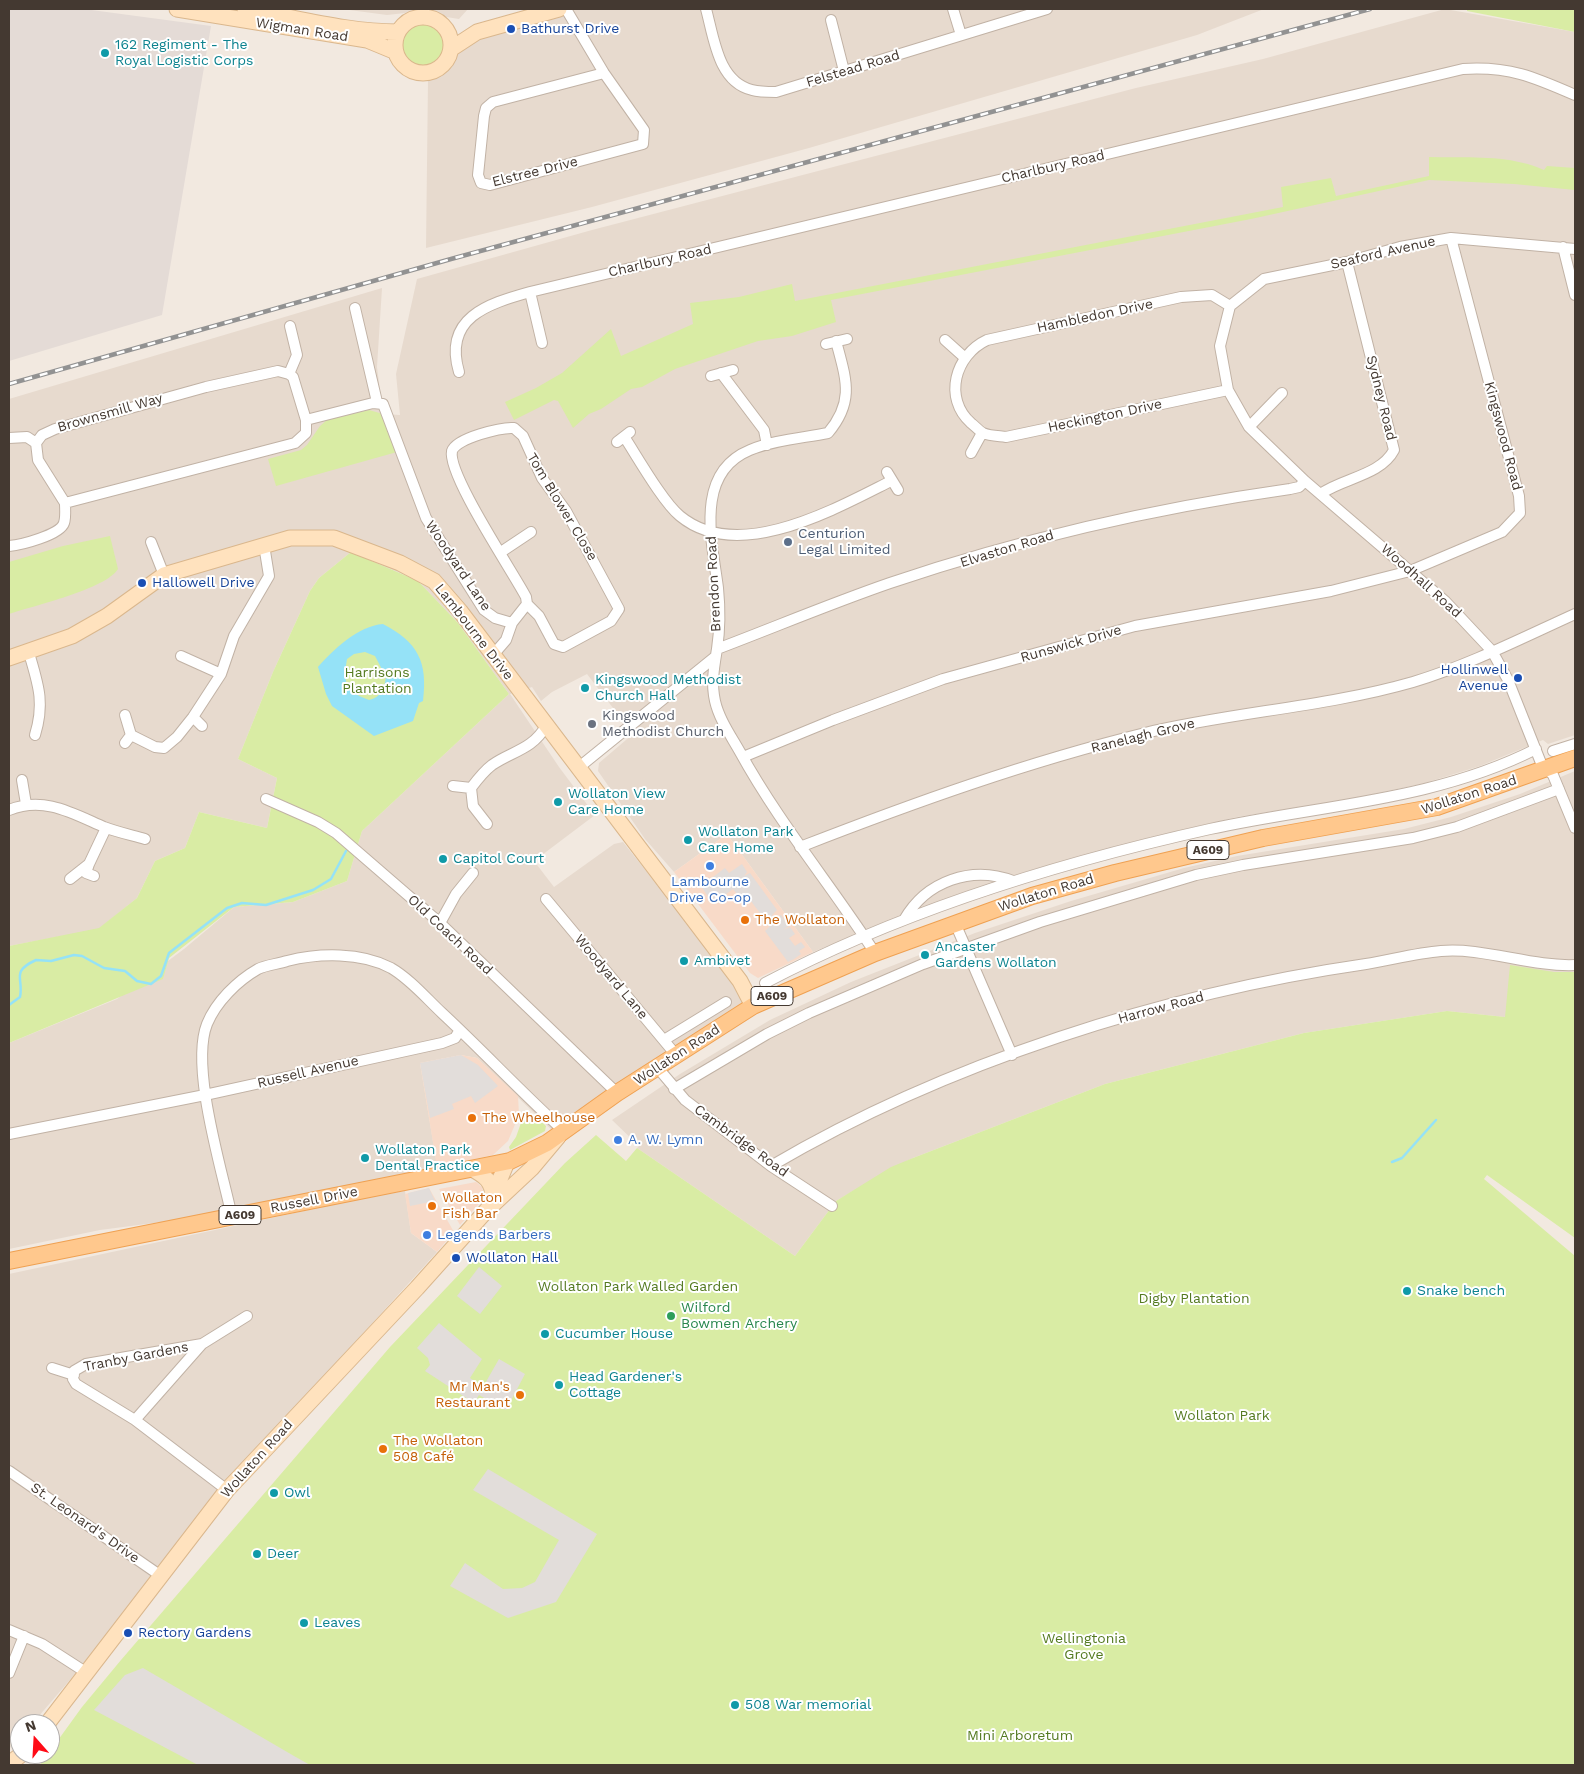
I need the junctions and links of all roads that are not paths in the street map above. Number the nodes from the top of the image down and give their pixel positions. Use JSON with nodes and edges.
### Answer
{"nodes":[{"id":1,"x":177,"y":9,"type":"edge"},
{"id":2,"x":244,"y":9,"type":"edge"},
{"id":3,"x":559,"y":9,"type":"edge"},
{"id":4,"x":566,"y":9,"type":"edge"},
{"id":5,"x":706,"y":9,"type":"edge"},
{"id":6,"x":953,"y":9,"type":"edge"},
{"id":7,"x":1047,"y":9,"type":"edge"},
{"id":8,"x":424,"y":13,"type":"edge"},
{"id":9,"x":831,"y":20,"type":"dead end"},
{"id":10,"x":447,"y":29,"type":"junction"},
{"id":11,"x":398,"y":32,"type":"junction"},
{"id":12,"x":477,"y":32,"type":"junction"},
{"id":13,"x":961,"y":35,"type":"junction"},
{"id":14,"x":450,"y":49,"type":"junction"},
{"id":15,"x":396,"y":52,"type":"junction"},
{"id":16,"x":844,"y":71,"type":"junction"},
{"id":17,"x":604,"y":73,"type":"junction"},
{"id":18,"x":1575,"y":95,"type":"edge"},
{"id":19,"x":1450,"y":238,"type":"junction"},
{"id":20,"x":1562,"y":247,"type":"junction"},
{"id":21,"x":1575,"y":249,"type":"edge"},
{"id":22,"x":1347,"y":262,"type":"junction"},
{"id":23,"x":530,"y":292,"type":"junction"},
{"id":24,"x":1575,"y":296,"type":"edge"},
{"id":25,"x":1230,"y":306,"type":"junction"},
{"id":26,"x":355,"y":308,"type":"dead end"},
{"id":27,"x":290,"y":326,"type":"dead end"},
{"id":28,"x":847,"y":339,"type":"dead end"},
{"id":29,"x":945,"y":340,"type":"dead end"},
{"id":30,"x":542,"y":344,"type":"dead end"},
{"id":31,"x":964,"y":357,"type":"junction"},
{"id":32,"x":733,"y":370,"type":"dead end"},
{"id":33,"x":459,"y":372,"type":"dead end"},
{"id":34,"x":290,"y":374,"type":"junction"},
{"id":35,"x":1228,"y":390,"type":"junction"},
{"id":36,"x":1282,"y":393,"type":"dead end"},
{"id":37,"x":378,"y":403,"type":"junction"},
{"id":38,"x":306,"y":420,"type":"junction"},
{"id":39,"x":1249,"y":427,"type":"junction"},
{"id":40,"x":982,"y":433,"type":"junction"},
{"id":41,"x":624,"y":437,"type":"dead end"},
{"id":42,"x":9,"y":438,"type":"edge"},
{"id":43,"x":36,"y":442,"type":"junction"},
{"id":44,"x":767,"y":445,"type":"junction"},
{"id":45,"x":971,"y":453,"type":"dead end"},
{"id":46,"x":1306,"y":481,"type":"junction"},
{"id":47,"x":898,"y":490,"type":"dead end"},
{"id":48,"x":1322,"y":493,"type":"junction"},
{"id":49,"x":65,"y":503,"type":"junction"},
{"id":50,"x":531,"y":532,"type":"dead end"},
{"id":51,"x":711,"y":532,"type":"junction"},
{"id":52,"x":151,"y":542,"type":"dead end"},
{"id":53,"x":264,"y":545,"type":"junction"},
{"id":54,"x":9,"y":546,"type":"edge"},
{"id":55,"x":501,"y":552,"type":"junction"},
{"id":56,"x":1410,"y":571,"type":"junction"},
{"id":57,"x":164,"y":575,"type":"junction"},
{"id":58,"x":527,"y":604,"type":"junction"},
{"id":59,"x":1575,"y":614,"type":"edge"},
{"id":60,"x":512,"y":623,"type":"junction"},
{"id":61,"x":1492,"y":652,"type":"junction"},
{"id":62,"x":29,"y":653,"type":"junction"},
{"id":63,"x":716,"y":653,"type":"junction"},
{"id":64,"x":493,"y":655,"type":"junction"},
{"id":65,"x":181,"y":656,"type":"dead end"},
{"id":66,"x":9,"y":658,"type":"edge"},
{"id":67,"x":220,"y":674,"type":"junction"},
{"id":68,"x":125,"y":715,"type":"dead end"},
{"id":69,"x":193,"y":717,"type":"junction"},
{"id":70,"x":202,"y":726,"type":"dead end"},
{"id":71,"x":546,"y":726,"type":"junction"},
{"id":72,"x":35,"y":735,"type":"dead end"},
{"id":73,"x":1575,"y":744,"type":"edge"},
{"id":74,"x":1536,"y":749,"type":"junction"},
{"id":75,"x":1553,"y":751,"type":"dead end"},
{"id":76,"x":743,"y":757,"type":"junction"},
{"id":77,"x":1575,"y":758,"type":"edge"},
{"id":78,"x":578,"y":768,"type":"junction"},
{"id":79,"x":1547,"y":769,"type":"junction"},
{"id":80,"x":22,"y":780,"type":"dead end"},
{"id":81,"x":454,"y":786,"type":"dead end"},
{"id":82,"x":471,"y":788,"type":"junction"},
{"id":83,"x":1559,"y":789,"type":"junction"},
{"id":84,"x":266,"y":799,"type":"dead end"},
{"id":85,"x":26,"y":804,"type":"junction"},
{"id":86,"x":9,"y":810,"type":"edge"},
{"id":87,"x":487,"y":824,"type":"dead end"},
{"id":88,"x":106,"y":828,"type":"junction"},
{"id":89,"x":1575,"y":828,"type":"edge"},
{"id":90,"x":141,"y":834,"type":"dead end"},
{"id":91,"x":800,"y":847,"type":"junction"},
{"id":92,"x":89,"y":864,"type":"junction"},
{"id":93,"x":473,"y":873,"type":"dead end"},
{"id":94,"x":94,"y":876,"type":"dead end"},
{"id":95,"x":70,"y":879,"type":"dead end"},
{"id":96,"x":1013,"y":881,"type":"junction"},
{"id":97,"x":466,"y":882,"type":"junction"},
{"id":98,"x":476,"y":886,"type":"dead end"},
{"id":99,"x":546,"y":899,"type":"dead end"},
{"id":100,"x":904,"y":920,"type":"junction"},
{"id":101,"x":440,"y":923,"type":"junction"},
{"id":102,"x":955,"y":923,"type":"junction"},
{"id":103,"x":864,"y":936,"type":"junction"},
{"id":104,"x":967,"y":948,"type":"junction"},
{"id":105,"x":875,"y":953,"type":"junction"},
{"id":106,"x":1575,"y":965,"type":"edge"},
{"id":107,"x":765,"y":983,"type":"dead end"},
{"id":108,"x":726,"y":1002,"type":"dead end"},
{"id":109,"x":753,"y":1006,"type":"junction"},
{"id":110,"x":460,"y":1030,"type":"junction"},
{"id":111,"x":664,"y":1040,"type":"junction"},
{"id":112,"x":676,"y":1055,"type":"junction"},
{"id":113,"x":1012,"y":1055,"type":"junction"},
{"id":114,"x":657,"y":1067,"type":"junction"},
{"id":115,"x":674,"y":1089,"type":"junction"},
{"id":116,"x":617,"y":1093,"type":"junction"},
{"id":117,"x":206,"y":1095,"type":"junction"},
{"id":118,"x":561,"y":1133,"type":"junction"},
{"id":119,"x":9,"y":1134,"type":"edge"},
{"id":120,"x":508,"y":1162,"type":"junction"},
{"id":121,"x":771,"y":1166,"type":"junction"},
{"id":122,"x":472,"y":1169,"type":"junction"},
{"id":123,"x":521,"y":1180,"type":"junction"},
{"id":124,"x":493,"y":1196,"type":"junction"},
{"id":125,"x":832,"y":1206,"type":"dead end"},
{"id":126,"x":486,"y":1212,"type":"junction"},
{"id":127,"x":232,"y":1217,"type":"junction"},
{"id":128,"x":9,"y":1261,"type":"edge"},
{"id":129,"x":247,"y":1316,"type":"dead end"},
{"id":130,"x":202,"y":1344,"type":"junction"},
{"id":131,"x":52,"y":1368,"type":"dead end"},
{"id":132,"x":74,"y":1375,"type":"junction"},
{"id":133,"x":135,"y":1420,"type":"junction"},
{"id":134,"x":9,"y":1471,"type":"edge"},
{"id":135,"x":227,"y":1490,"type":"junction"},
{"id":136,"x":161,"y":1576,"type":"junction"},
{"id":137,"x":9,"y":1630,"type":"edge"},
{"id":138,"x":24,"y":1636,"type":"junction"},
{"id":139,"x":9,"y":1673,"type":"edge"},
{"id":140,"x":87,"y":1673,"type":"junction"},
{"id":141,"x":56,"y":1714,"type":"edge"}],
"edges":[{"from":1,"to":15,"type":"street","name":"Wigman Road"},
{"from":2,"to":11,"type":"street","name":"Wigman Road"},
{"from":3,"to":12,"type":"street"},
{"from":4,"to":17,"type":"street","name":"Elstree Drive"},
{"from":5,"to":16,"type":"street","name":"Felstead Road"},
{"from":6,"to":13,"type":"street"},
{"from":7,"to":13,"type":"street","name":"Felstead Road"},
{"from":8,"to":10,"type":"street"},
{"from":8,"to":11,"type":"street"},
{"from":9,"to":16,"type":"street"},
{"from":10,"to":12,"type":"street"},
{"from":10,"to":14,"type":"street"},
{"from":11,"to":15,"type":"street"},
{"from":12,"to":14,"type":"street"},
{"from":13,"to":16,"type":"street","name":"Felstead Road"},
{"from":14,"to":15,"type":"street"},
{"from":17,"to":17,"type":"street","name":"Elstree Drive"},
{"from":18,"to":23,"type":"street","name":"Charlbury Road"},
{"from":19,"to":20,"type":"street","name":"Seaford Avenue"},
{"from":19,"to":22,"type":"street","name":"Seaford Avenue"},
{"from":19,"to":56,"type":"street","name":"Kingswood Road"},
{"from":20,"to":21,"type":"street","name":"Seaford Avenue"},
{"from":20,"to":24,"type":"street"},
{"from":22,"to":25,"type":"street","name":"Seaford Avenue"},
{"from":22,"to":48,"type":"street","name":"Sydney Road"},
{"from":23,"to":30,"type":"street"},
{"from":23,"to":33,"type":"street","name":"Charlbury Road"},
{"from":25,"to":31,"type":"street","name":"Hambledon Drive"},
{"from":25,"to":35,"type":"street","name":"Woodhall Road"},
{"from":26,"to":37,"type":"street","name":"Woodyard Lane"},
{"from":27,"to":34,"type":"street"},
{"from":28,"to":44,"type":"street","name":"Brendon Road"},
{"from":29,"to":31,"type":"street"},
{"from":31,"to":40,"type":"street"},
{"from":32,"to":44,"type":"street"},
{"from":34,"to":38,"type":"street"},
{"from":34,"to":43,"type":"street","name":"Brownsmill Way"},
{"from":35,"to":39,"type":"street","name":"Woodhall Road"},
{"from":35,"to":40,"type":"street","name":"Heckington Drive"},
{"from":36,"to":39,"type":"street"},
{"from":37,"to":38,"type":"street"},
{"from":37,"to":60,"type":"street","name":"Woodyard Lane"},
{"from":38,"to":49,"type":"street"},
{"from":39,"to":46,"type":"street","name":"Woodhall Road"},
{"from":40,"to":45,"type":"street"},
{"from":41,"to":51,"type":"street"},
{"from":42,"to":43,"type":"street"},
{"from":43,"to":49,"type":"street"},
{"from":44,"to":51,"type":"street","name":"Brendon Road"},
{"from":46,"to":48,"type":"street","name":"Woodhall Road"},
{"from":46,"to":63,"type":"street","name":"Elvaston Road"},
{"from":47,"to":51,"type":"street"},
{"from":48,"to":56,"type":"street","name":"Woodhall Road"},
{"from":49,"to":54,"type":"street"},
{"from":50,"to":55,"type":"street"},
{"from":51,"to":63,"type":"street","name":"Brendon Road"},
{"from":52,"to":57,"type":"street"},
{"from":53,"to":57,"type":"street","name":"Lambourne Drive"},
{"from":53,"to":64,"type":"street","name":"Lambourne Drive"},
{"from":53,"to":67,"type":"street"},
{"from":55,"to":58,"type":"street","name":"Tom Blower Close"},
{"from":55,"to":58,"type":"street","name":"Tom Blower Close"},
{"from":56,"to":61,"type":"street","name":"Woodhall Road"},
{"from":56,"to":76,"type":"street","name":"Runswick Drive"},
{"from":57,"to":62,"type":"street","name":"Lambourne Drive"},
{"from":58,"to":60,"type":"street"},
{"from":59,"to":61,"type":"street"},
{"from":60,"to":64,"type":"street"},
{"from":61,"to":74,"type":"street","name":"Woodhall Road"},
{"from":61,"to":91,"type":"street","name":"Ranelagh Grove"},
{"from":62,"to":66,"type":"street","name":"Lambourne Drive"},
{"from":62,"to":72,"type":"street"},
{"from":63,"to":76,"type":"street","name":"Brendon Road"},
{"from":63,"to":78,"type":"street","name":"Elvaston Road"},
{"from":64,"to":71,"type":"street","name":"Lambourne Drive"},
{"from":65,"to":67,"type":"street"},
{"from":67,"to":69,"type":"street"},
{"from":68,"to":69,"type":"street"},
{"from":69,"to":70,"type":"street"},
{"from":71,"to":78,"type":"street","name":"Lambourne Drive"},
{"from":71,"to":82,"type":"street"},
{"from":73,"to":75,"type":"street"},
{"from":74,"to":79,"type":"street","name":"Woodhall Road"},
{"from":74,"to":96,"type":"street","name":"Wollaton Road"},
{"from":76,"to":91,"type":"street","name":"Brendon Road"},
{"from":77,"to":79,"type":"main road","name":"Wollaton Road","number":"A609"},
{"from":78,"to":109,"type":"street","name":"Lambourne Drive"},
{"from":79,"to":83,"type":"street","name":"Woodhall Road"},
{"from":79,"to":102,"type":"main road","name":"Wollaton Road","number":"A609"},
{"from":80,"to":85,"type":"street"},
{"from":81,"to":82,"type":"street"},
{"from":82,"to":87,"type":"street"},
{"from":83,"to":89,"type":"street","name":"Woodhall Road"},
{"from":83,"to":104,"type":"street","name":"Wollaton Road"},
{"from":84,"to":101,"type":"street","name":"Old Coach Road"},
{"from":85,"to":86,"type":"street"},
{"from":85,"to":88,"type":"street"},
{"from":88,"to":90,"type":"street"},
{"from":88,"to":92,"type":"street"},
{"from":91,"to":103,"type":"street","name":"Brendon Road"},
{"from":92,"to":94,"type":"street"},
{"from":92,"to":95,"type":"street"},
{"from":93,"to":97,"type":"street"},
{"from":96,"to":100,"type":"street","name":"Wollaton Road"},
{"from":96,"to":100,"type":"street"},
{"from":97,"to":98,"type":"street"},
{"from":97,"to":101,"type":"street"},
{"from":99,"to":111,"type":"street","name":"Woodyard Lane"},
{"from":100,"to":103,"type":"street","name":"Wollaton Road"},
{"from":101,"to":116,"type":"street","name":"Old Coach Road"},
{"from":102,"to":104,"type":"street"},
{"from":102,"to":105,"type":"main road","name":"Wollaton Road","number":"A609"},
{"from":103,"to":105,"type":"street","name":"Brendon Road"},
{"from":103,"to":107,"type":"street","name":"Wollaton Road"},
{"from":104,"to":113,"type":"street"},
{"from":104,"to":115,"type":"street","name":"Wollaton Road"},
{"from":105,"to":109,"type":"main road","name":"Wollaton Road","number":"A609"},
{"from":106,"to":113,"type":"street","name":"Harrow Road"},
{"from":108,"to":111,"type":"street","name":"Wollaton Road"},
{"from":109,"to":112,"type":"main road","name":"Wollaton Road","number":"A609"},
{"from":110,"to":117,"type":"street","name":"Russell Avenue"},
{"from":110,"to":117,"type":"street"},
{"from":110,"to":118,"type":"street"},
{"from":111,"to":112,"type":"street","name":"Woodyard Lane"},
{"from":112,"to":114,"type":"main road","name":"Wollaton Road","number":"A609"},
{"from":113,"to":121,"type":"street","name":"Harrow Road"},
{"from":114,"to":115,"type":"street","name":"Cambridge Road"},
{"from":114,"to":116,"type":"main road","name":"Wollaton Road","number":"A609"},
{"from":115,"to":121,"type":"street","name":"Cambridge Road"},
{"from":116,"to":118,"type":"main road","name":"Wollaton Road","number":"A609"},
{"from":117,"to":119,"type":"street","name":"Russell Avenue"},
{"from":117,"to":127,"type":"street"},
{"from":118,"to":120,"type":"main road","name":"Wollaton Road","number":"A609"},
{"from":118,"to":123,"type":"street","name":"Wollaton Road"},
{"from":120,"to":122,"type":"main road","name":"Wollaton Road","number":"A609"},
{"from":120,"to":123,"type":"street"},
{"from":120,"to":124,"type":"street","name":"Wollaton Road"},
{"from":121,"to":125,"type":"street","name":"Cambridge Road"},
{"from":122,"to":124,"type":"street"},
{"from":122,"to":127,"type":"main road","name":"Russell Drive","number":"A609"},
{"from":123,"to":126,"type":"street","name":"Wollaton Road"},
{"from":124,"to":126,"type":"street","name":"Wollaton Road"},
{"from":126,"to":135,"type":"street","name":"Wollaton Road"},
{"from":127,"to":128,"type":"main road","name":"Russell Drive","number":"A609"},
{"from":129,"to":130,"type":"street","name":"Tranby Gardens"},
{"from":130,"to":132,"type":"street","name":"Tranby Gardens"},
{"from":130,"to":133,"type":"street","name":"Tranby Gardens"},
{"from":131,"to":132,"type":"street","name":"Tranby Gardens"},
{"from":132,"to":133,"type":"street","name":"Tranby Gardens"},
{"from":133,"to":135,"type":"street","name":"Tranby Gardens"},
{"from":134,"to":136,"type":"street","name":"St. Leonard's Drive"},
{"from":135,"to":136,"type":"street","name":"Wollaton Road"},
{"from":136,"to":140,"type":"street","name":"Wollaton Road"},
{"from":137,"to":138,"type":"street"},
{"from":138,"to":139,"type":"street"},
{"from":138,"to":140,"type":"street"},
{"from":140,"to":141,"type":"street","name":"Wollaton Road"}]}
